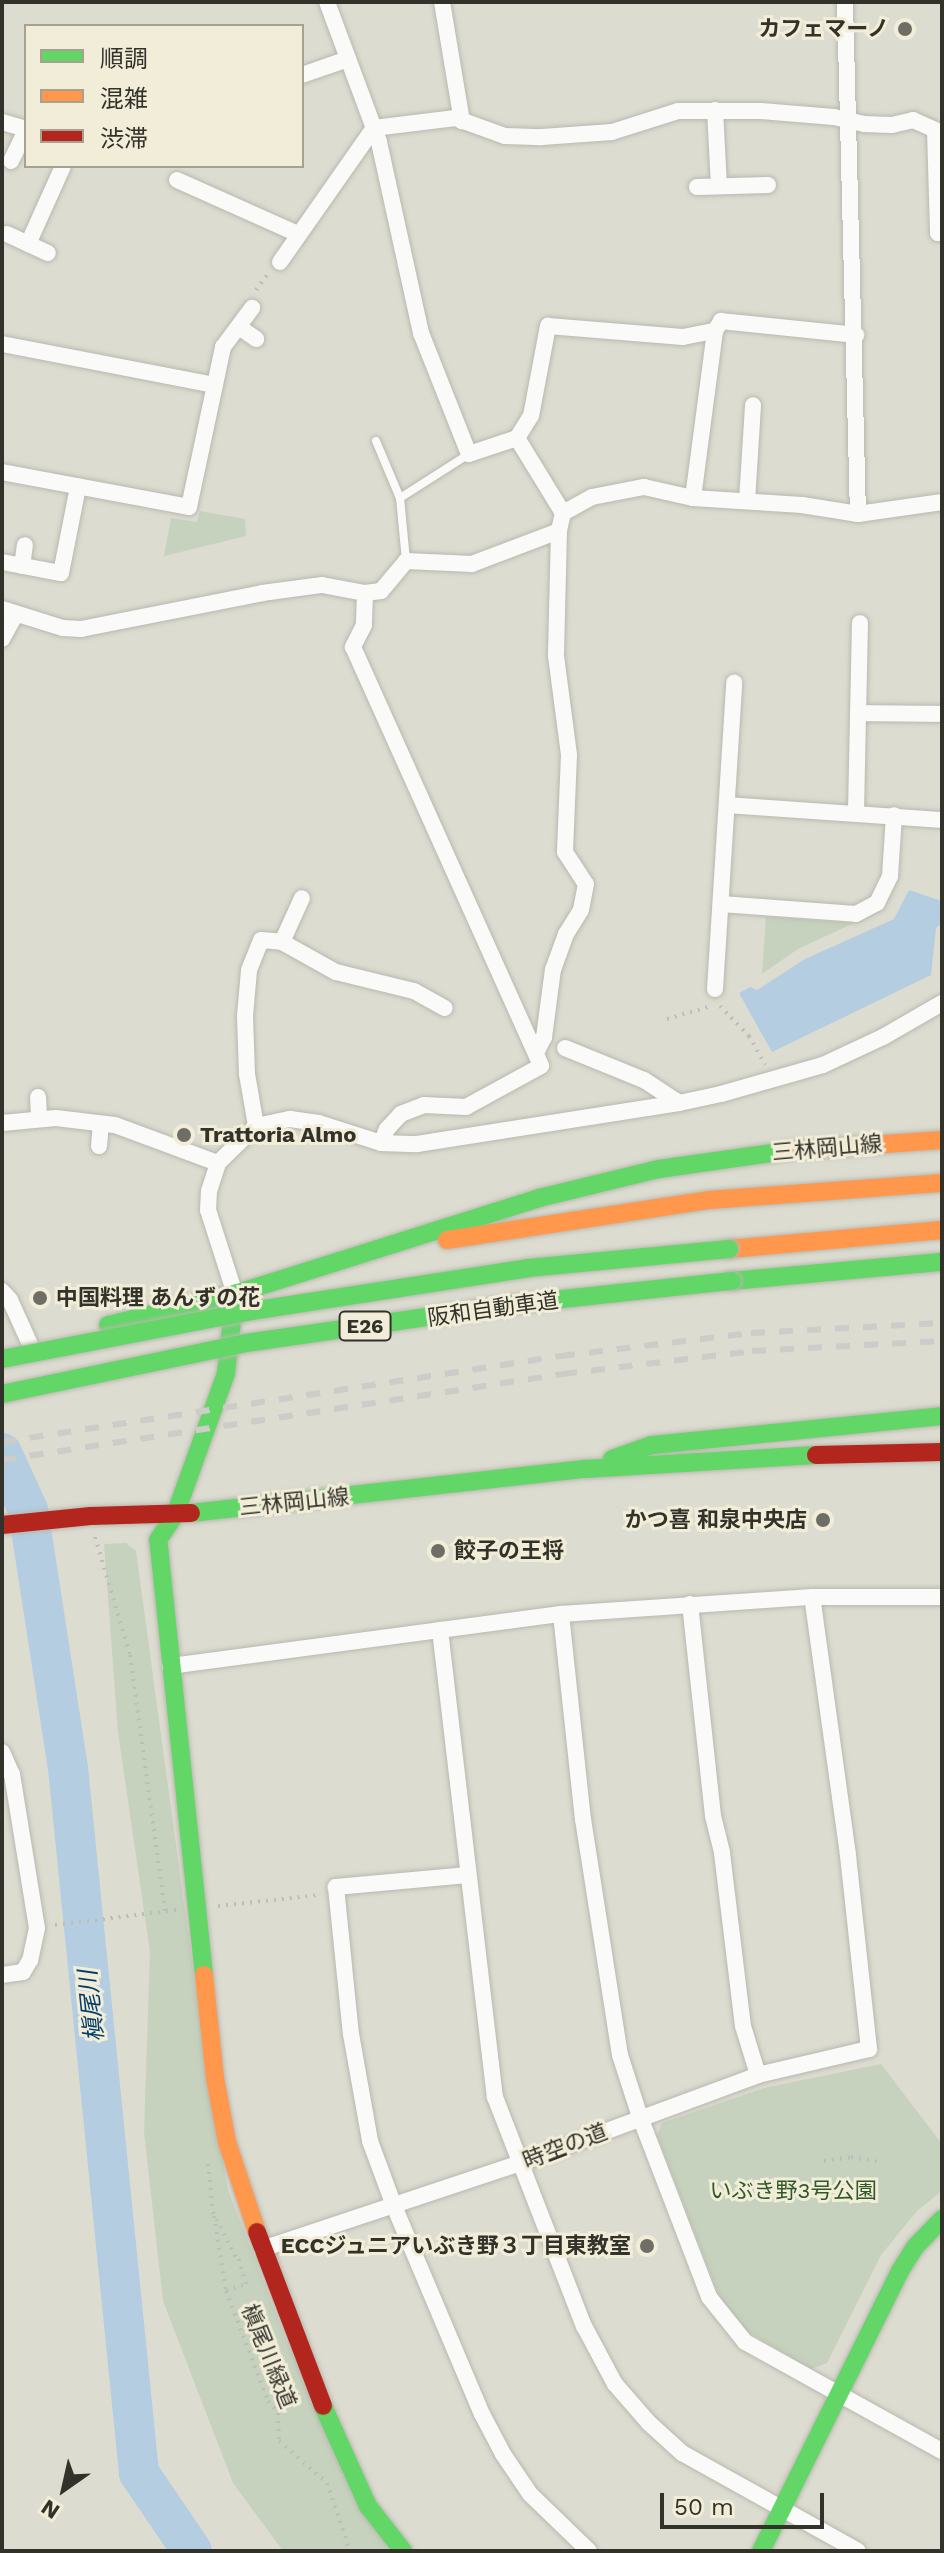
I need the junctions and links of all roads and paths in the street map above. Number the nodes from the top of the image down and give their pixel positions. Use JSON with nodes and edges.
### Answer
{"nodes":[{"id":1,"x":327,"y":2,"type":"edge"},
{"id":2,"x":442,"y":2,"type":"edge"},
{"id":3,"x":845,"y":2,"type":"edge"},
{"id":4,"x":348,"y":59,"type":"junction"},
{"id":5,"x":304,"y":74,"type":"edge"},
{"id":6,"x":715,"y":110,"type":"junction"},
{"id":7,"x":847,"y":119,"type":"junction"},
{"id":8,"x":462,"y":121,"type":"junction"},
{"id":9,"x":2,"y":122,"type":"edge"},
{"id":10,"x":24,"y":128,"type":"edge"},
{"id":11,"x":374,"y":128,"type":"junction"},
{"id":12,"x":24,"y":133,"type":"edge"},
{"id":13,"x":939,"y":153,"type":"edge"},
{"id":14,"x":11,"y":161,"type":"dead end"},
{"id":15,"x":62,"y":168,"type":"edge"},
{"id":16,"x":177,"y":180,"type":"dead end"},
{"id":17,"x":768,"y":185,"type":"dead end"},
{"id":18,"x":719,"y":186,"type":"junction"},
{"id":19,"x":697,"y":187,"type":"dead end"},
{"id":20,"x":942,"y":233,"type":"edge"},
{"id":21,"x":7,"y":234,"type":"dead end"},
{"id":22,"x":298,"y":234,"type":"junction"},
{"id":23,"x":28,"y":244,"type":"junction"},
{"id":24,"x":48,"y":253,"type":"dead end"},
{"id":25,"x":280,"y":262,"type":"joint"},
{"id":26,"x":252,"y":308,"type":"joint"},
{"id":27,"x":239,"y":327,"type":"junction"},
{"id":28,"x":715,"y":331,"type":"junction"},
{"id":29,"x":856,"y":335,"type":"junction"},
{"id":30,"x":256,"y":339,"type":"dead end"},
{"id":31,"x":2,"y":344,"type":"edge"},
{"id":32,"x":215,"y":385,"type":"junction"},
{"id":33,"x":753,"y":405,"type":"dead end"},
{"id":34,"x":517,"y":438,"type":"junction"},
{"id":35,"x":376,"y":441,"type":"dead end"},
{"id":36,"x":469,"y":454,"type":"junction"},
{"id":37,"x":2,"y":472,"type":"edge"},
{"id":38,"x":78,"y":487,"type":"junction"},
{"id":39,"x":400,"y":498,"type":"junction"},
{"id":40,"x":693,"y":498,"type":"junction"},
{"id":41,"x":747,"y":501,"type":"junction"},
{"id":42,"x":942,"y":502,"type":"edge"},
{"id":43,"x":563,"y":513,"type":"junction"},
{"id":44,"x":858,"y":514,"type":"junction"},
{"id":45,"x":559,"y":531,"type":"junction"},
{"id":46,"x":25,"y":545,"type":"dead end"},
{"id":47,"x":406,"y":561,"type":"junction"},
{"id":48,"x":2,"y":562,"type":"edge"},
{"id":49,"x":22,"y":566,"type":"junction"},
{"id":50,"x":365,"y":593,"type":"junction"},
{"id":51,"x":9,"y":612,"type":"edge"},
{"id":52,"x":860,"y":623,"type":"dead end"},
{"id":53,"x":2,"y":639,"type":"edge"},
{"id":54,"x":734,"y":683,"type":"dead end"},
{"id":55,"x":858,"y":713,"type":"junction"},
{"id":56,"x":942,"y":714,"type":"edge"},
{"id":57,"x":727,"y":805,"type":"junction"},
{"id":58,"x":856,"y":812,"type":"junction"},
{"id":59,"x":894,"y":815,"type":"junction"},
{"id":60,"x":942,"y":820,"type":"edge"},
{"id":61,"x":302,"y":898,"type":"dead end"},
{"id":62,"x":721,"y":904,"type":"junction"},
{"id":63,"x":282,"y":942,"type":"junction"},
{"id":64,"x":715,"y":989,"type":"dead end"},
{"id":65,"x":942,"y":1003,"type":"edge"},
{"id":66,"x":445,"y":1008,"type":"dead end"},
{"id":67,"x":667,"y":1019,"type":"dead end"},
{"id":68,"x":565,"y":1048,"type":"dead end"},
{"id":69,"x":536,"y":1053,"type":"junction"},
{"id":70,"x":774,"y":1081,"type":"junction"},
{"id":71,"x":38,"y":1097,"type":"dead end"},
{"id":72,"x":679,"y":1103,"type":"junction"},
{"id":73,"x":39,"y":1119,"type":"junction"},
{"id":74,"x":2,"y":1123,"type":"edge"},
{"id":75,"x":101,"y":1124,"type":"junction"},
{"id":76,"x":256,"y":1126,"type":"junction"},
{"id":77,"x":942,"y":1140,"type":"edge"},
{"id":78,"x":381,"y":1143,"type":"junction"},
{"id":79,"x":99,"y":1146,"type":"dead end"},
{"id":80,"x":218,"y":1163,"type":"junction"},
{"id":81,"x":942,"y":1183,"type":"edge"},
{"id":82,"x":942,"y":1230,"type":"edge"},
{"id":83,"x":389,"y":1248,"type":"junction"},
{"id":84,"x":942,"y":1262,"type":"edge"},
{"id":85,"x":2,"y":1291,"type":"edge"},
{"id":86,"x":235,"y":1294,"type":"junction"},
{"id":87,"x":11,"y":1350,"type":"edge"},
{"id":88,"x":2,"y":1394,"type":"edge"},
{"id":89,"x":942,"y":1416,"type":"edge"},
{"id":90,"x":942,"y":1452,"type":"edge"},
{"id":91,"x":585,"y":1469,"type":"junction"},
{"id":92,"x":175,"y":1515,"type":"junction"},
{"id":93,"x":84,"y":1516,"type":"junction"},
{"id":94,"x":2,"y":1525,"type":"edge"},
{"id":95,"x":812,"y":1597,"type":"junction"},
{"id":96,"x":942,"y":1597,"type":"edge"},
{"id":97,"x":690,"y":1604,"type":"junction"},
{"id":98,"x":561,"y":1614,"type":"junction"},
{"id":99,"x":440,"y":1630,"type":"junction"},
{"id":100,"x":170,"y":1666,"type":"junction"},
{"id":101,"x":2,"y":1752,"type":"edge"},
{"id":102,"x":468,"y":1875,"type":"junction"},
{"id":103,"x":336,"y":1887,"type":"junction"},
{"id":104,"x":211,"y":1907,"type":"dead end"},
{"id":105,"x":179,"y":1910,"type":"dead end"},
{"id":106,"x":165,"y":1912,"type":"junction"},
{"id":107,"x":37,"y":1928,"type":"junction"},
{"id":108,"x":2,"y":1975,"type":"edge"},
{"id":109,"x":758,"y":2075,"type":"junction"},
{"id":110,"x":640,"y":2117,"type":"junction"},
{"id":111,"x":824,"y":2161,"type":"dead end"},
{"id":112,"x":523,"y":2162,"type":"junction"},
{"id":113,"x":879,"y":2162,"type":"dead end"},
{"id":114,"x":394,"y":2206,"type":"junction"},
{"id":115,"x":213,"y":2212,"type":"dead end"},
{"id":116,"x":942,"y":2219,"type":"edge"},
{"id":117,"x":262,"y":2249,"type":"junction"},
{"id":118,"x":226,"y":2291,"type":"junction"},
{"id":119,"x":838,"y":2394,"type":"junction"},
{"id":120,"x":942,"y":2451,"type":"edge"},
{"id":121,"x":783,"y":2508,"type":"junction"},
{"id":122,"x":350,"y":2551,"type":"edge"},
{"id":123,"x":403,"y":2551,"type":"edge"},
{"id":124,"x":589,"y":2551,"type":"edge"},
{"id":125,"x":761,"y":2551,"type":"edge"},
{"id":126,"x":858,"y":2551,"type":"edge"}],
"edges":[{"from":1,"to":4,"type":"street"},
{"from":2,"to":8,"type":"street"},
{"from":3,"to":7,"type":"street"},
{"from":4,"to":5,"type":"street"},
{"from":4,"to":11,"type":"street"},
{"from":6,"to":7,"type":"street"},
{"from":6,"to":8,"type":"street"},
{"from":6,"to":18,"type":"street"},
{"from":7,"to":13,"type":"street"},
{"from":7,"to":29,"type":"street"},
{"from":8,"to":11,"type":"street"},
{"from":9,"to":10,"type":"street"},
{"from":11,"to":22,"type":"street"},
{"from":11,"to":36,"type":"street"},
{"from":12,"to":14,"type":"street"},
{"from":13,"to":20,"type":"street"},
{"from":15,"to":23,"type":"street"},
{"from":16,"to":22,"type":"street"},
{"from":17,"to":18,"type":"street"},
{"from":18,"to":19,"type":"street"},
{"from":21,"to":23,"type":"street"},
{"from":22,"to":25,"type":"street"},
{"from":23,"to":24,"type":"street"},
{"from":25,"to":26,"type":"path"},
{"from":26,"to":27,"type":"street"},
{"from":27,"to":30,"type":"street"},
{"from":27,"to":32,"type":"street"},
{"from":28,"to":29,"type":"street"},
{"from":28,"to":34,"type":"street"},
{"from":28,"to":40,"type":"street"},
{"from":29,"to":44,"type":"street"},
{"from":31,"to":32,"type":"street"},
{"from":32,"to":38,"type":"street"},
{"from":33,"to":41,"type":"street"},
{"from":34,"to":36,"type":"street"},
{"from":34,"to":43,"type":"street"},
{"from":35,"to":39,"type":"lane"},
{"from":36,"to":39,"type":"lane"},
{"from":37,"to":38,"type":"street"},
{"from":38,"to":49,"type":"street"},
{"from":39,"to":47,"type":"lane"},
{"from":40,"to":41,"type":"street"},
{"from":40,"to":43,"type":"street"},
{"from":41,"to":44,"type":"street"},
{"from":42,"to":44,"type":"street"},
{"from":43,"to":45,"type":"street"},
{"from":45,"to":47,"type":"street"},
{"from":45,"to":69,"type":"street"},
{"from":46,"to":49,"type":"street"},
{"from":47,"to":50,"type":"street"},
{"from":48,"to":49,"type":"street"},
{"from":50,"to":51,"type":"street"},
{"from":50,"to":69,"type":"street"},
{"from":51,"to":53,"type":"street"},
{"from":52,"to":55,"type":"street"},
{"from":54,"to":57,"type":"street"},
{"from":55,"to":56,"type":"street"},
{"from":55,"to":58,"type":"street"},
{"from":57,"to":58,"type":"street"},
{"from":57,"to":62,"type":"street"},
{"from":58,"to":59,"type":"street"},
{"from":59,"to":60,"type":"street"},
{"from":59,"to":62,"type":"street"},
{"from":61,"to":63,"type":"street"},
{"from":62,"to":64,"type":"street"},
{"from":63,"to":66,"type":"street"},
{"from":63,"to":76,"type":"street"},
{"from":65,"to":70,"type":"street"},
{"from":67,"to":70,"type":"path"},
{"from":68,"to":72,"type":"street"},
{"from":69,"to":78,"type":"street"},
{"from":70,"to":72,"type":"street"},
{"from":71,"to":73,"type":"street"},
{"from":72,"to":78,"type":"street"},
{"from":73,"to":74,"type":"street"},
{"from":73,"to":75,"type":"street"},
{"from":75,"to":79,"type":"street"},
{"from":75,"to":80,"type":"street"},
{"from":76,"to":78,"type":"street"},
{"from":76,"to":80,"type":"street"},
{"from":77,"to":83,"type":"main road","name":"三林岡山線"},
{"from":80,"to":86,"type":"street"},
{"from":81,"to":83,"type":"main road","name":"三林岡山線"},
{"from":82,"to":87,"type":"main road","name":"阪和自動車道","number":"E26","bridge":true},
{"from":83,"to":86,"type":"main road","name":"三林岡山線"},
{"from":84,"to":88,"type":"main road","name":"阪和自動車道","number":"E26","bridge":true},
{"from":85,"to":87,"type":"street"},
{"from":86,"to":87,"type":"main road","name":"三林岡山線"},
{"from":86,"to":92,"type":"main road"},
{"from":89,"to":91,"type":"main road","name":"三林岡山線"},
{"from":90,"to":91,"type":"main road","name":"三林岡山線"},
{"from":91,"to":92,"type":"main road","name":"三林岡山線"},
{"from":92,"to":93,"type":"main road","name":"三林岡山線"},
{"from":92,"to":100,"type":"main road"},
{"from":93,"to":94,"type":"main road","name":"三林岡山線"},
{"from":93,"to":106,"type":"path"},
{"from":95,"to":96,"type":"street"},
{"from":95,"to":97,"type":"street"},
{"from":95,"to":109,"type":"street","name":"時空の道"},
{"from":97,"to":98,"type":"street"},
{"from":97,"to":109,"type":"street"},
{"from":98,"to":99,"type":"street"},
{"from":98,"to":110,"type":"street"},
{"from":99,"to":100,"type":"street"},
{"from":99,"to":102,"type":"street"},
{"from":100,"to":117,"type":"main road"},
{"from":101,"to":107,"type":"street"},
{"from":102,"to":103,"type":"street"},
{"from":102,"to":112,"type":"street"},
{"from":103,"to":104,"type":"path"},
{"from":103,"to":114,"type":"street"},
{"from":105,"to":106,"type":"path"},
{"from":106,"to":107,"type":"path"},
{"from":107,"to":108,"type":"street"},
{"from":109,"to":110,"type":"street","name":"時空の道"},
{"from":110,"to":112,"type":"street","name":"時空の道"},
{"from":110,"to":119,"type":"street"},
{"from":111,"to":113,"type":"path"},
{"from":112,"to":114,"type":"street","name":"時空の道"},
{"from":112,"to":121,"type":"street"},
{"from":114,"to":117,"type":"street","name":"時空の道"},
{"from":114,"to":124,"type":"street"},
{"from":115,"to":118,"type":"path","name":"槇尾川緑道"},
{"from":116,"to":119,"type":"main road"},
{"from":117,"to":118,"type":"path","name":"槇尾川緑道"},
{"from":117,"to":123,"type":"main road"},
{"from":118,"to":122,"type":"path","name":"槇尾川緑道"},
{"from":119,"to":120,"type":"street"},
{"from":119,"to":121,"type":"main road"},
{"from":121,"to":125,"type":"main road"},
{"from":121,"to":126,"type":"street"}]}
